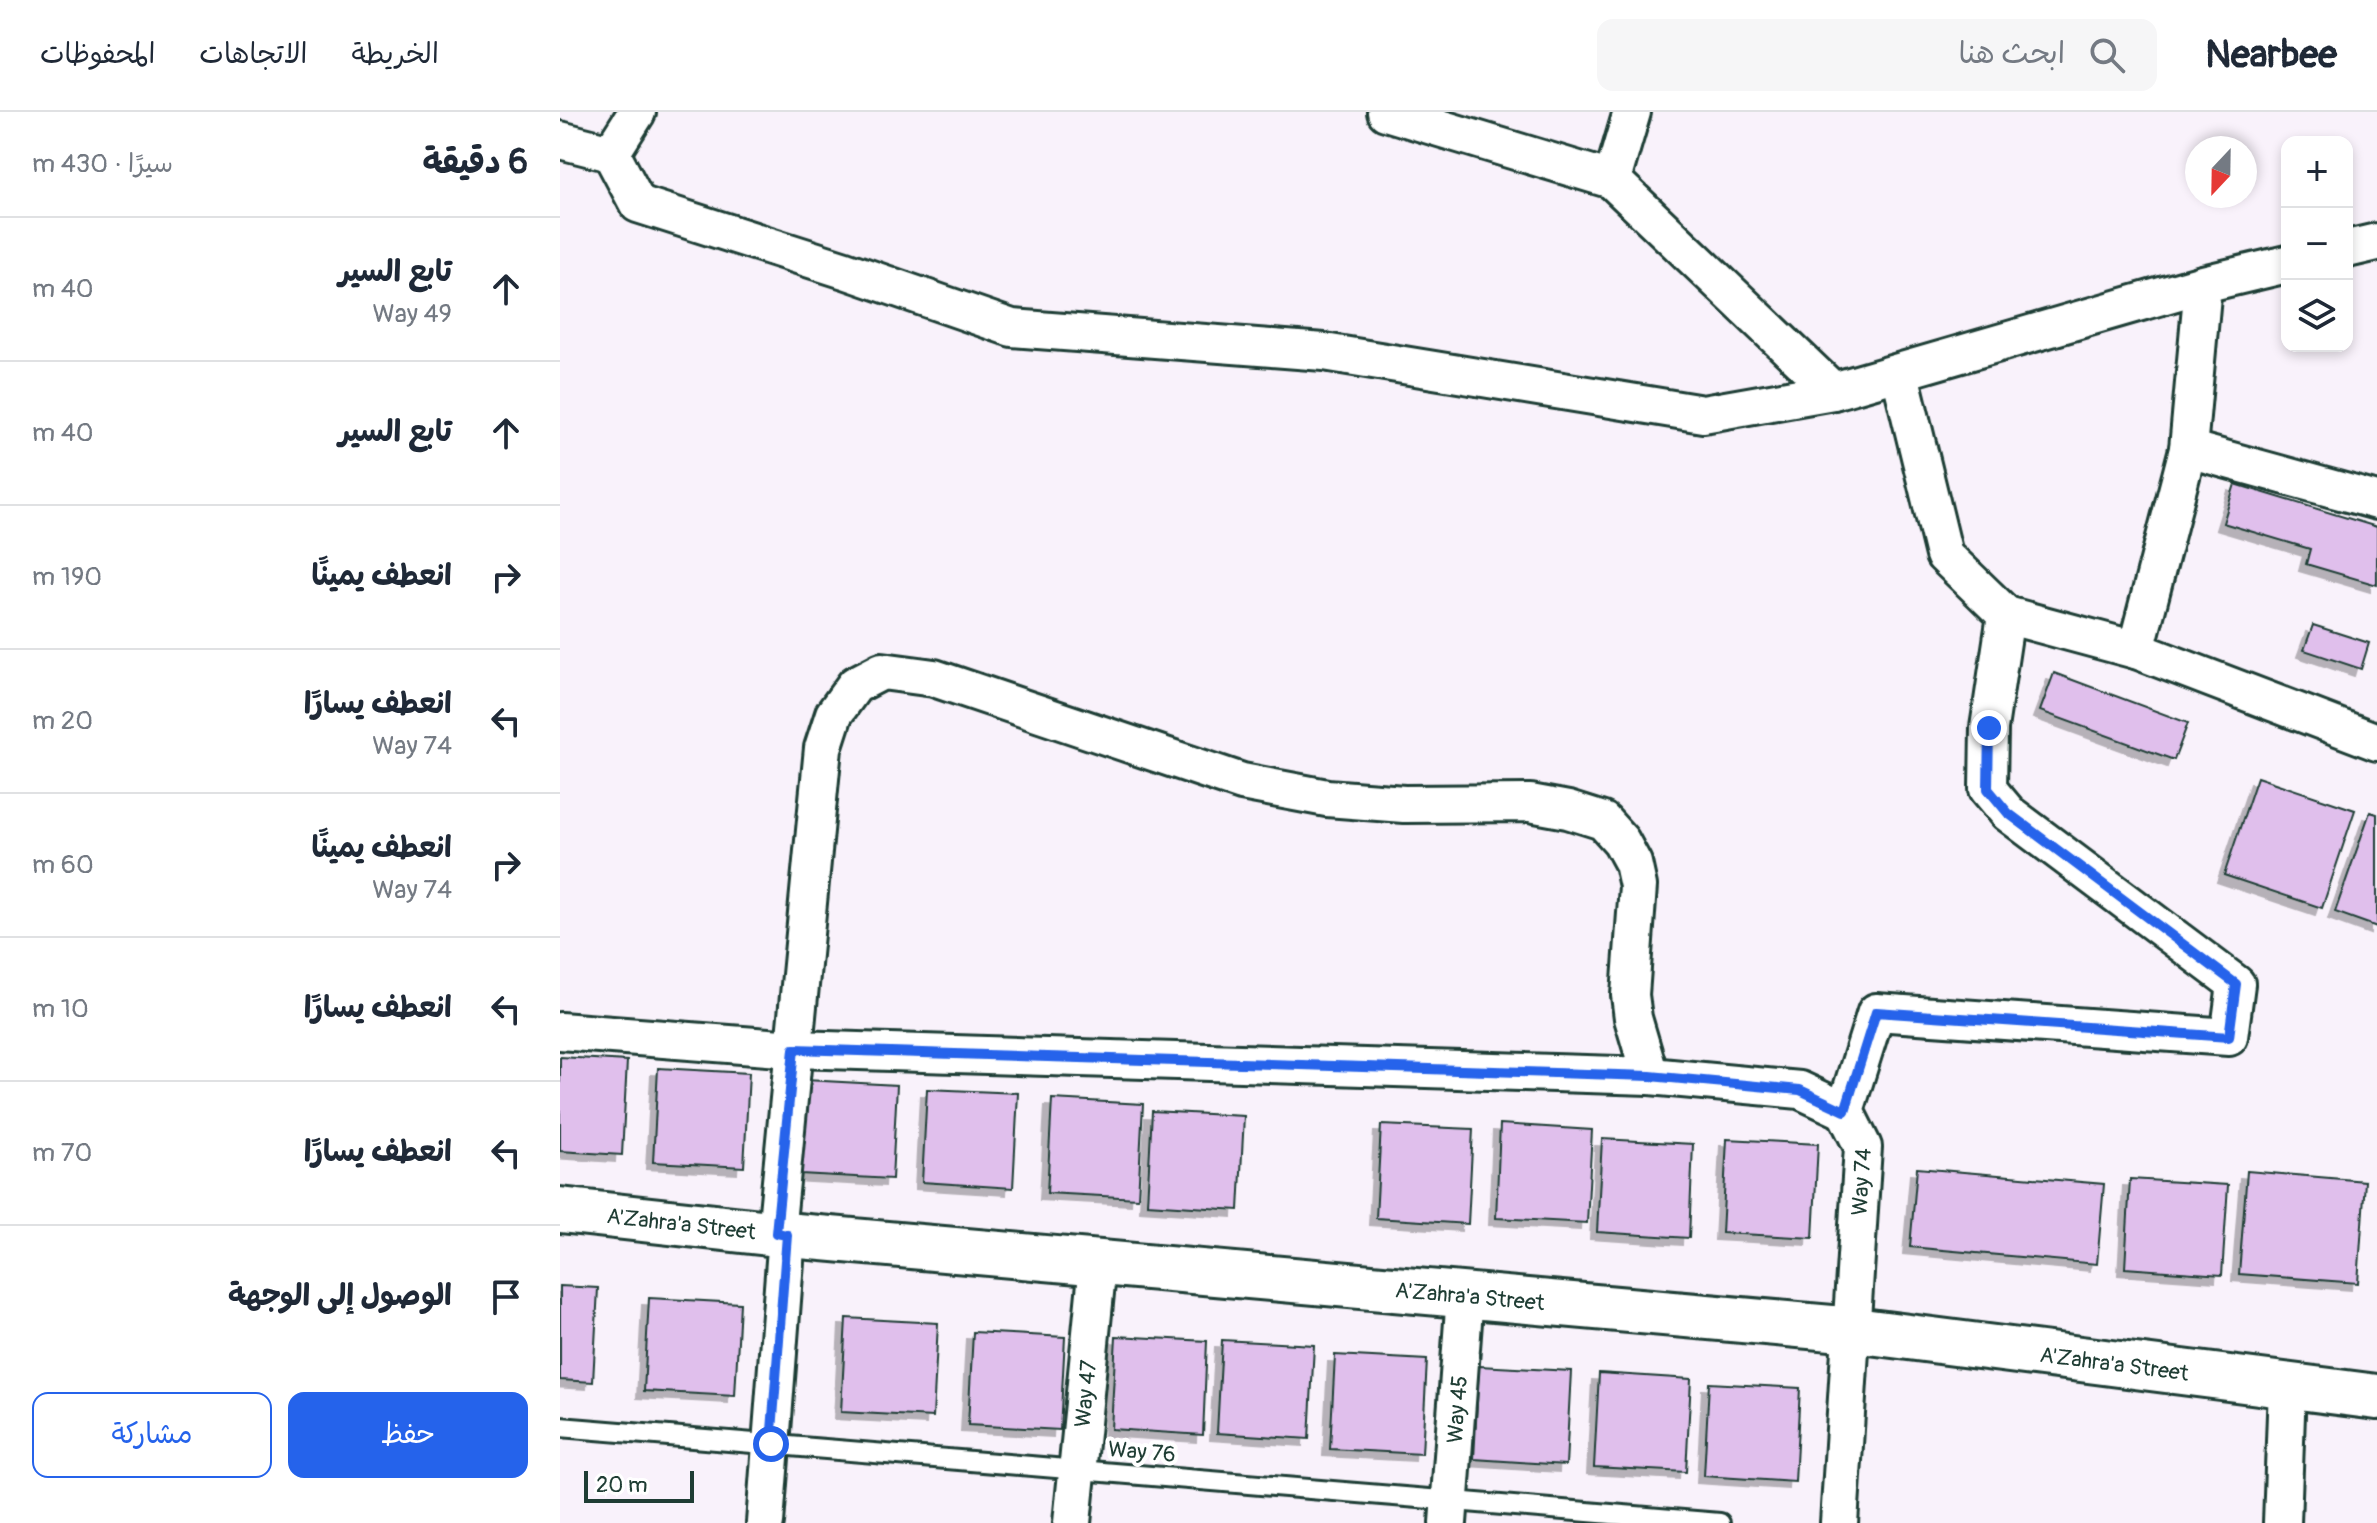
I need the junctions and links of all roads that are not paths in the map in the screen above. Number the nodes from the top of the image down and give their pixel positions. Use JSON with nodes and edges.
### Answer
{"nodes":[{"id":1,"x":637,"y":112,"type":"edge"},
{"id":2,"x":1386,"y":112,"type":"edge"},
{"id":3,"x":1632,"y":112,"type":"edge"},
{"id":4,"x":560,"y":140,"type":"edge"},
{"id":5,"x":611,"y":153,"type":"junction"},
{"id":6,"x":1612,"y":180,"type":"junction"},
{"id":7,"x":2377,"y":242,"type":"edge"},
{"id":8,"x":2353,"y":248,"type":"edge"},
{"id":9,"x":2281,"y":265,"type":"edge"},
{"id":10,"x":2203,"y":284,"type":"junction"},
{"id":11,"x":1900,"y":374,"type":"junction"},
{"id":12,"x":1833,"y":391,"type":"junction"},
{"id":13,"x":2188,"y":449,"type":"junction"},
{"id":14,"x":2377,"y":501,"type":"edge"},
{"id":15,"x":2006,"y":615,"type":"junction"},
{"id":16,"x":2136,"y":650,"type":"junction"},
{"id":17,"x":2377,"y":742,"type":"edge"},
{"id":18,"x":560,"y":1031,"type":"edge"},
{"id":19,"x":794,"y":1049,"type":"junction"},
{"id":20,"x":1650,"y":1076,"type":"junction"},
{"id":21,"x":1845,"y":1111,"type":"junction"},
{"id":22,"x":560,"y":1210,"type":"edge"},
{"id":23,"x":782,"y":1234,"type":"junction"},
{"id":24,"x":1098,"y":1263,"type":"junction"},
{"id":25,"x":1465,"y":1295,"type":"junction"},
{"id":26,"x":1854,"y":1330,"type":"junction"},
{"id":27,"x":2287,"y":1387,"type":"junction"},
{"id":28,"x":2375,"y":1389,"type":"edge"},
{"id":29,"x":560,"y":1427,"type":"edge"},
{"id":30,"x":771,"y":1444,"type":"junction"},
{"id":31,"x":1078,"y":1469,"type":"junction"},
{"id":32,"x":1449,"y":1512,"type":"edge"},
{"id":33,"x":765,"y":1523,"type":"edge"},
{"id":34,"x":1072,"y":1523,"type":"edge"},
{"id":35,"x":1720,"y":1523,"type":"edge"},
{"id":36,"x":1839,"y":1523,"type":"edge"},
{"id":37,"x":2282,"y":1523,"type":"edge"}],
"edges":[{"from":1,"to":5,"type":"street"},
{"from":2,"to":6,"type":"street"},
{"from":3,"to":6,"type":"street"},
{"from":4,"to":5,"type":"street"},
{"from":5,"to":12,"type":"street"},
{"from":6,"to":12,"type":"street"},
{"from":7,"to":8,"type":"street"},
{"from":9,"to":10,"type":"street"},
{"from":10,"to":11,"type":"street"},
{"from":10,"to":13,"type":"street"},
{"from":11,"to":12,"type":"street"},
{"from":11,"to":15,"type":"street"},
{"from":13,"to":14,"type":"street"},
{"from":13,"to":16,"type":"street"},
{"from":15,"to":16,"type":"street"},
{"from":15,"to":21,"type":"street"},
{"from":16,"to":17,"type":"street"},
{"from":18,"to":19,"type":"street"},
{"from":19,"to":20,"type":"street"},
{"from":19,"to":20,"type":"street"},
{"from":19,"to":23,"type":"street"},
{"from":20,"to":21,"type":"street"},
{"from":21,"to":26,"type":"street","name":"Way 74"},
{"from":22,"to":23,"type":"street","name":"A'Zahra'a Street"},
{"from":23,"to":24,"type":"street","name":"A'Zahra'a Street"},
{"from":23,"to":30,"type":"street"},
{"from":24,"to":25,"type":"street","name":"A'Zahra'a Street"},
{"from":24,"to":31,"type":"street","name":"Way 47"},
{"from":25,"to":26,"type":"street","name":"A'Zahra'a Street"},
{"from":25,"to":32,"type":"street","name":"Way 45"},
{"from":26,"to":27,"type":"street","name":"A'Zahra'a Street"},
{"from":26,"to":36,"type":"street","name":"Way 74"},
{"from":27,"to":28,"type":"street","name":"A'Zahra'a Street"},
{"from":27,"to":37,"type":"street"},
{"from":29,"to":30,"type":"lane","name":"Way 76"},
{"from":30,"to":31,"type":"lane","name":"Way 76"},
{"from":30,"to":33,"type":"street"},
{"from":31,"to":32,"type":"lane","name":"Way 76"},
{"from":31,"to":34,"type":"street","name":"Way 47"},
{"from":32,"to":35,"type":"lane","name":"Way 76"}]}
